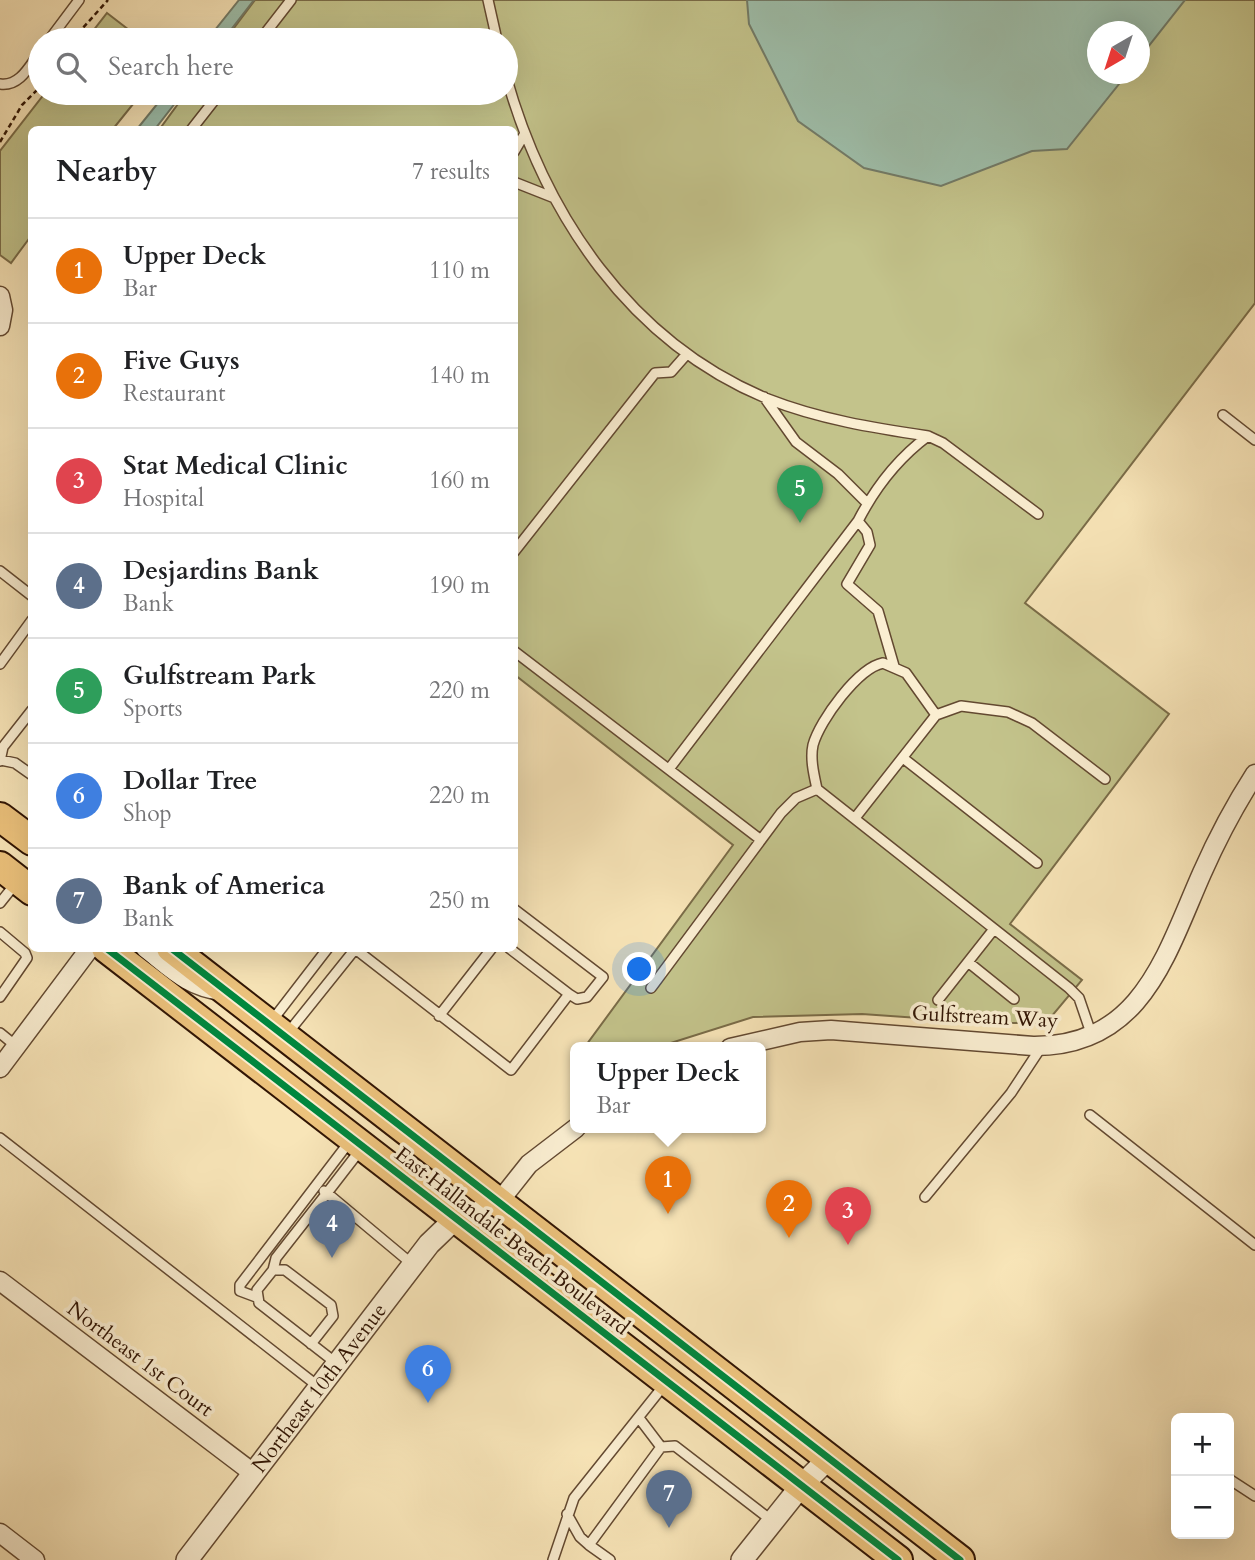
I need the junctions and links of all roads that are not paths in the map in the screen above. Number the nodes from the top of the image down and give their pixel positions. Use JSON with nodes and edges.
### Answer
{"nodes":[{"id":1,"x":79,"y":0,"type":"edge"},
{"id":2,"x":291,"y":0,"type":"edge"},
{"id":3,"x":488,"y":0,"type":"edge"},
{"id":4,"x":58,"y":28,"type":"edge"},
{"id":5,"x":269,"y":28,"type":"edge"},
{"id":6,"x":494,"y":28,"type":"edge"},
{"id":7,"x":28,"y":67,"type":"edge"},
{"id":8,"x":0,"y":84,"type":"edge"},
{"id":9,"x":211,"y":105,"type":"edge"},
{"id":10,"x":515,"y":105,"type":"edge"},
{"id":11,"x":194,"y":126,"type":"edge"},
{"id":12,"x":524,"y":135,"type":"junction"},
{"id":13,"x":518,"y":145,"type":"edge"},
{"id":14,"x":518,"y":184,"type":"edge"},
{"id":15,"x":553,"y":198,"type":"junction"},
{"id":16,"x":0,"y":296,"type":"edge"},
{"id":17,"x":0,"y":326,"type":"edge"},
{"id":18,"x":686,"y":355,"type":"junction"},
{"id":19,"x":764,"y":397,"type":"junction"},
{"id":20,"x":1223,"y":415,"type":"dead end"},
{"id":21,"x":928,"y":436,"type":"junction"},
{"id":22,"x":1255,"y":440,"type":"edge"},
{"id":23,"x":867,"y":503,"type":"junction"},
{"id":24,"x":1038,"y":514,"type":"dead end"},
{"id":25,"x":858,"y":521,"type":"junction"},
{"id":26,"x":518,"y":547,"type":"edge"},
{"id":27,"x":0,"y":571,"type":"edge"},
{"id":28,"x":28,"y":593,"type":"edge"},
{"id":29,"x":28,"y":626,"type":"edge"},
{"id":30,"x":518,"y":653,"type":"edge"},
{"id":31,"x":0,"y":664,"type":"edge"},
{"id":32,"x":894,"y":666,"type":"junction"},
{"id":33,"x":28,"y":715,"type":"edge"},
{"id":34,"x":936,"y":715,"type":"junction"},
{"id":35,"x":903,"y":758,"type":"junction"},
{"id":36,"x":0,"y":761,"type":"edge"},
{"id":37,"x":669,"y":769,"type":"junction"},
{"id":38,"x":28,"y":772,"type":"edge"},
{"id":39,"x":1255,"y":774,"type":"edge"},
{"id":40,"x":1105,"y":779,"type":"dead end"},
{"id":41,"x":817,"y":789,"type":"junction"},
{"id":42,"x":0,"y":817,"type":"edge"},
{"id":43,"x":855,"y":818,"type":"junction"},
{"id":44,"x":28,"y":838,"type":"edge"},
{"id":45,"x":761,"y":840,"type":"junction"},
{"id":46,"x":0,"y":856,"type":"edge"},
{"id":47,"x":1037,"y":863,"type":"dead end"},
{"id":48,"x":20,"y":878,"type":"edge"},
{"id":49,"x":0,"y":903,"type":"edge"},
{"id":50,"x":518,"y":912,"type":"edge"},
{"id":51,"x":994,"y":929,"type":"junction"},
{"id":52,"x":0,"y":932,"type":"edge"},
{"id":53,"x":87,"y":952,"type":"edge"},
{"id":54,"x":111,"y":952,"type":"edge"},
{"id":55,"x":150,"y":952,"type":"edge"},
{"id":56,"x":176,"y":952,"type":"edge"},
{"id":57,"x":326,"y":952,"type":"edge"},
{"id":58,"x":352,"y":952,"type":"edge"},
{"id":59,"x":359,"y":952,"type":"edge"},
{"id":60,"x":489,"y":952,"type":"edge"},
{"id":61,"x":514,"y":952,"type":"edge"},
{"id":62,"x":968,"y":962,"type":"junction"},
{"id":63,"x":651,"y":988,"type":"dead end"},
{"id":64,"x":232,"y":994,"type":"junction"},
{"id":65,"x":569,"y":994,"type":"junction"},
{"id":66,"x":0,"y":997,"type":"edge"},
{"id":67,"x":1014,"y":999,"type":"dead end"},
{"id":68,"x":938,"y":1000,"type":"dead end"},
{"id":69,"x":439,"y":1016,"type":"junction"},
{"id":70,"x":278,"y":1030,"type":"junction"},
{"id":71,"x":0,"y":1033,"type":"edge"},
{"id":72,"x":1092,"y":1036,"type":"junction"},
{"id":73,"x":756,"y":1042,"type":"edge"},
{"id":74,"x":16,"y":1046,"type":"junction"},
{"id":75,"x":1042,"y":1046,"type":"junction"},
{"id":76,"x":0,"y":1068,"type":"edge"},
{"id":77,"x":1090,"y":1115,"type":"dead end"},
{"id":78,"x":570,"y":1133,"type":"edge"},
{"id":79,"x":0,"y":1138,"type":"edge"},
{"id":80,"x":357,"y":1144,"type":"junction"},
{"id":81,"x":316,"y":1184,"type":"junction"},
{"id":82,"x":327,"y":1193,"type":"junction"},
{"id":83,"x":925,"y":1197,"type":"dead end"},
{"id":84,"x":498,"y":1203,"type":"junction"},
{"id":85,"x":454,"y":1220,"type":"junction"},
{"id":86,"x":1255,"y":1245,"type":"edge"},
{"id":87,"x":414,"y":1265,"type":"junction"},
{"id":88,"x":273,"y":1270,"type":"junction"},
{"id":89,"x":0,"y":1281,"type":"edge"},
{"id":90,"x":256,"y":1297,"type":"junction"},
{"id":91,"x":311,"y":1344,"type":"junction"},
{"id":92,"x":337,"y":1364,"type":"junction"},
{"id":93,"x":666,"y":1382,"type":"junction"},
{"id":94,"x":319,"y":1387,"type":"junction"},
{"id":95,"x":639,"y":1418,"type":"junction"},
{"id":96,"x":661,"y":1447,"type":"junction"},
{"id":97,"x":830,"y":1457,"type":"junction"},
{"id":98,"x":253,"y":1473,"type":"junction"},
{"id":99,"x":1234,"y":1482,"type":"edge"},
{"id":100,"x":801,"y":1486,"type":"junction"},
{"id":101,"x":1255,"y":1496,"type":"edge"},
{"id":102,"x":567,"y":1514,"type":"junction"},
{"id":103,"x":773,"y":1521,"type":"junction"},
{"id":104,"x":0,"y":1533,"type":"edge"},
{"id":105,"x":589,"y":1545,"type":"junction"},
{"id":106,"x":195,"y":1555,"type":"edge"},
{"id":107,"x":35,"y":1560,"type":"edge"},
{"id":108,"x":553,"y":1560,"type":"edge"},
{"id":109,"x":610,"y":1560,"type":"edge"},
{"id":110,"x":742,"y":1560,"type":"edge"},
{"id":111,"x":898,"y":1560,"type":"edge"},
{"id":112,"x":960,"y":1560,"type":"edge"}],
"edges":[{"from":1,"to":4,"type":"lane"},
{"from":2,"to":5,"type":"lane"},
{"from":3,"to":6,"type":"lane"},
{"from":7,"to":8,"type":"lane"},
{"from":9,"to":11,"type":"lane"},
{"from":10,"to":12,"type":"lane"},
{"from":12,"to":13,"type":"lane"},
{"from":12,"to":15,"type":"lane"},
{"from":14,"to":15,"type":"lane"},
{"from":15,"to":18,"type":"lane"},
{"from":16,"to":17,"type":"street"},
{"from":18,"to":19,"type":"lane"},
{"from":18,"to":26,"type":"lane"},
{"from":19,"to":21,"type":"lane"},
{"from":19,"to":23,"type":"lane"},
{"from":20,"to":22,"type":"lane"},
{"from":21,"to":23,"type":"lane"},
{"from":21,"to":24,"type":"lane"},
{"from":23,"to":25,"type":"lane"},
{"from":25,"to":32,"type":"lane"},
{"from":25,"to":37,"type":"lane"},
{"from":27,"to":28,"type":"lane"},
{"from":29,"to":31,"type":"lane"},
{"from":30,"to":37,"type":"lane"},
{"from":32,"to":34,"type":"lane"},
{"from":32,"to":41,"type":"lane"},
{"from":33,"to":36,"type":"lane"},
{"from":34,"to":35,"type":"lane"},
{"from":34,"to":40,"type":"lane"},
{"from":35,"to":43,"type":"lane"},
{"from":35,"to":47,"type":"lane"},
{"from":36,"to":38,"type":"lane"},
{"from":37,"to":45,"type":"lane"},
{"from":39,"to":72,"type":"street","name":"Gulfstream Way"},
{"from":41,"to":43,"type":"lane"},
{"from":41,"to":45,"type":"lane"},
{"from":42,"to":44,"type":"main road"},
{"from":43,"to":51,"type":"lane"},
{"from":45,"to":63,"type":"lane"},
{"from":46,"to":48,"type":"main road"},
{"from":48,"to":49,"type":"lane"},
{"from":50,"to":65,"type":"lane"},
{"from":51,"to":62,"type":"lane"},
{"from":51,"to":72,"type":"lane"},
{"from":52,"to":66,"type":"lane"},
{"from":53,"to":74,"type":"street"},
{"from":54,"to":80,"type":"main road","name":"East Hallandale Beach Boulevard"},
{"from":55,"to":64,"type":"street"},
{"from":56,"to":64,"type":"main road","name":"East Hallandale Beach Boulevard"},
{"from":57,"to":70,"type":"lane"},
{"from":58,"to":70,"type":"lane"},
{"from":59,"to":69,"type":"lane"},
{"from":60,"to":69,"type":"lane"},
{"from":61,"to":65,"type":"lane"},
{"from":62,"to":67,"type":"lane"},
{"from":62,"to":68,"type":"lane"},
{"from":64,"to":70,"type":"main road","name":"East Hallandale Beach Boulevard"},
{"from":65,"to":69,"type":"lane"},
{"from":70,"to":84,"type":"main road","name":"East Hallandale Beach Boulevard"},
{"from":71,"to":74,"type":"lane"},
{"from":72,"to":75,"type":"street","name":"Gulfstream Way"},
{"from":73,"to":75,"type":"street","name":"Gulfstream Way"},
{"from":74,"to":76,"type":"street"},
{"from":75,"to":83,"type":"lane"},
{"from":77,"to":86,"type":"lane"},
{"from":78,"to":84,"type":"street"},
{"from":79,"to":94,"type":"lane"},
{"from":80,"to":81,"type":"lane"},
{"from":80,"to":82,"type":"lane"},
{"from":80,"to":85,"type":"main road","name":"East Hallandale Beach Boulevard"},
{"from":81,"to":82,"type":"lane"},
{"from":81,"to":90,"type":"lane"},
{"from":82,"to":87,"type":"lane"},
{"from":82,"to":88,"type":"lane"},
{"from":84,"to":85,"type":"street"},
{"from":84,"to":97,"type":"main road","name":"East Hallandale Beach Boulevard"},
{"from":85,"to":87,"type":"street","name":"Northeast 10th Avenue"},
{"from":85,"to":93,"type":"main road","name":"East Hallandale Beach Boulevard"},
{"from":87,"to":92,"type":"street","name":"Northeast 10th Avenue"},
{"from":88,"to":90,"type":"lane"},
{"from":88,"to":91,"type":"lane"},
{"from":89,"to":98,"type":"street","name":"Northeast 1st Court"},
{"from":90,"to":91,"type":"lane"},
{"from":91,"to":92,"type":"lane"},
{"from":92,"to":94,"type":"street","name":"Northeast 10th Avenue"},
{"from":93,"to":95,"type":"lane"},
{"from":93,"to":100,"type":"main road","name":"East Hallandale Beach Boulevard"},
{"from":94,"to":98,"type":"street","name":"Northeast 10th Avenue"},
{"from":95,"to":96,"type":"lane"},
{"from":95,"to":102,"type":"lane"},
{"from":96,"to":103,"type":"lane"},
{"from":96,"to":105,"type":"lane"},
{"from":97,"to":100,"type":"street"},
{"from":97,"to":112,"type":"main road","name":"East Hallandale Beach Boulevard"},
{"from":98,"to":106,"type":"street","name":"Northeast 10th Avenue"},
{"from":99,"to":101,"type":"lane"},
{"from":100,"to":103,"type":"street"},
{"from":100,"to":111,"type":"main road","name":"East Hallandale Beach Boulevard"},
{"from":102,"to":105,"type":"lane"},
{"from":102,"to":108,"type":"lane"},
{"from":103,"to":110,"type":"street"},
{"from":104,"to":107,"type":"street"},
{"from":105,"to":109,"type":"lane"}]}
